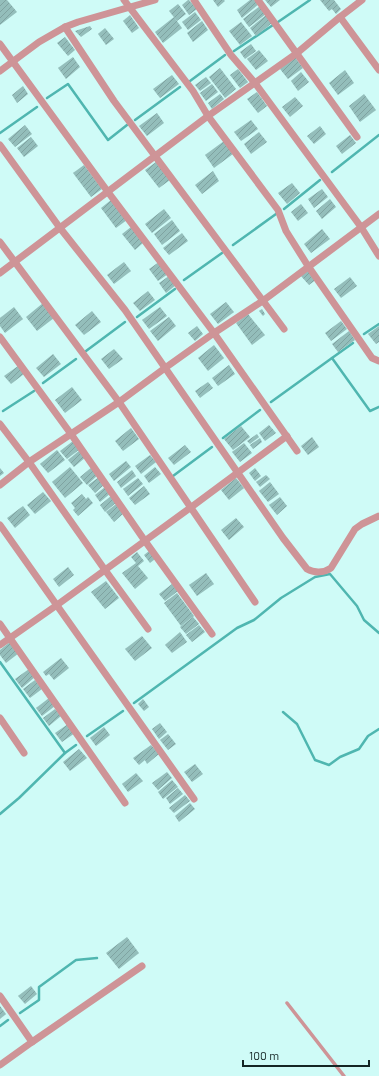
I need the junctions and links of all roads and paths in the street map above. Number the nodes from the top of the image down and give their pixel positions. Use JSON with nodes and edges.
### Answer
{"nodes":[{"id":1,"x":124,"y":0,"type":"edge"},
{"id":2,"x":154,"y":0,"type":"edge"},
{"id":3,"x":194,"y":0,"type":"edge"},
{"id":4,"x":258,"y":0,"type":"edge"},
{"id":5,"x":362,"y":0,"type":"edge"},
{"id":6,"x":129,"y":7,"type":"junction"},
{"id":7,"x":340,"y":17,"type":"junction"},
{"id":8,"x":65,"y":27,"type":"junction"},
{"id":9,"x":0,"y":44,"type":"edge"},
{"id":10,"x":297,"y":53,"type":"junction"},
{"id":11,"x":12,"y":61,"type":"junction"},
{"id":12,"x":0,"y":70,"type":"edge"},
{"id":13,"x":379,"y":70,"type":"edge"},
{"id":14,"x":255,"y":84,"type":"junction"},
{"id":15,"x":208,"y":116,"type":"junction"},
{"id":16,"x":356,"y":137,"type":"dead end"},
{"id":17,"x":0,"y":145,"type":"edge"},
{"id":18,"x":155,"y":156,"type":"junction"},
{"id":19,"x":108,"y":192,"type":"junction"},
{"id":20,"x":379,"y":214,"type":"edge"},
{"id":21,"x":361,"y":227,"type":"junction"},
{"id":22,"x":60,"y":228,"type":"junction"},
{"id":23,"x":0,"y":242,"type":"edge"},
{"id":24,"x":379,"y":256,"type":"edge"},
{"id":25,"x":15,"y":262,"type":"junction"},
{"id":26,"x":308,"y":266,"type":"junction"},
{"id":27,"x":0,"y":273,"type":"edge"},
{"id":28,"x":264,"y":300,"type":"junction"},
{"id":29,"x":284,"y":328,"type":"dead end"},
{"id":30,"x":214,"y":333,"type":"junction"},
{"id":31,"x":0,"y":337,"type":"edge"},
{"id":32,"x":379,"y":360,"type":"edge"},
{"id":33,"x":165,"y":368,"type":"junction"},
{"id":34,"x":119,"y":402,"type":"junction"},
{"id":35,"x":0,"y":424,"type":"edge"},
{"id":36,"x":71,"y":434,"type":"junction"},
{"id":37,"x":286,"y":436,"type":"junction"},
{"id":38,"x":297,"y":451,"type":"dead end"},
{"id":39,"x":29,"y":462,"type":"junction"},
{"id":40,"x":238,"y":473,"type":"junction"},
{"id":41,"x":0,"y":485,"type":"edge"},
{"id":42,"x":190,"y":508,"type":"junction"},
{"id":43,"x":379,"y":516,"type":"edge"},
{"id":44,"x":0,"y":525,"type":"edge"},
{"id":45,"x":145,"y":541,"type":"junction"},
{"id":46,"x":105,"y":570,"type":"junction"},
{"id":47,"x":255,"y":602,"type":"dead end"},
{"id":48,"x":57,"y":605,"type":"junction"},
{"id":49,"x":0,"y":624,"type":"edge"},
{"id":50,"x":148,"y":629,"type":"dead end"},
{"id":51,"x":212,"y":634,"type":"dead end"},
{"id":52,"x":10,"y":638,"type":"junction"},
{"id":53,"x":0,"y":645,"type":"edge"},
{"id":54,"x":0,"y":718,"type":"edge"},
{"id":55,"x":24,"y":753,"type":"dead end"},
{"id":56,"x":194,"y":799,"type":"dead end"},
{"id":57,"x":125,"y":803,"type":"dead end"},
{"id":58,"x":142,"y":966,"type":"dead end"},
{"id":59,"x":0,"y":996,"type":"edge"},
{"id":60,"x":287,"y":1003,"type":"dead end"},
{"id":61,"x":32,"y":1042,"type":"junction"},
{"id":62,"x":0,"y":1065,"type":"edge"},
{"id":63,"x":344,"y":1076,"type":"edge"}],
"edges":[{"from":1,"to":6,"type":"street"},
{"from":2,"to":6,"type":"street"},
{"from":3,"to":14,"type":"street"},
{"from":4,"to":10,"type":"street"},
{"from":5,"to":7,"type":"street"},
{"from":6,"to":8,"type":"street"},
{"from":6,"to":15,"type":"street"},
{"from":7,"to":10,"type":"street"},
{"from":7,"to":13,"type":"street"},
{"from":8,"to":11,"type":"street"},
{"from":8,"to":18,"type":"street"},
{"from":9,"to":11,"type":"street"},
{"from":10,"to":14,"type":"street"},
{"from":10,"to":16,"type":"street"},
{"from":11,"to":12,"type":"street"},
{"from":11,"to":19,"type":"street"},
{"from":14,"to":15,"type":"street"},
{"from":14,"to":21,"type":"street"},
{"from":15,"to":18,"type":"street"},
{"from":15,"to":26,"type":"street"},
{"from":17,"to":22,"type":"street"},
{"from":18,"to":19,"type":"street"},
{"from":18,"to":28,"type":"street"},
{"from":19,"to":22,"type":"street"},
{"from":19,"to":30,"type":"street"},
{"from":20,"to":21,"type":"street"},
{"from":21,"to":24,"type":"street"},
{"from":21,"to":26,"type":"street"},
{"from":22,"to":25,"type":"street"},
{"from":22,"to":33,"type":"street"},
{"from":23,"to":25,"type":"street"},
{"from":25,"to":27,"type":"street"},
{"from":25,"to":34,"type":"street"},
{"from":26,"to":28,"type":"street"},
{"from":26,"to":32,"type":"street"},
{"from":28,"to":29,"type":"street"},
{"from":28,"to":30,"type":"street"},
{"from":30,"to":33,"type":"street"},
{"from":30,"to":37,"type":"street"},
{"from":31,"to":36,"type":"street"},
{"from":33,"to":34,"type":"street"},
{"from":33,"to":40,"type":"street"},
{"from":34,"to":36,"type":"street"},
{"from":34,"to":42,"type":"street"},
{"from":35,"to":39,"type":"street"},
{"from":36,"to":39,"type":"street"},
{"from":36,"to":45,"type":"street"},
{"from":37,"to":38,"type":"street"},
{"from":37,"to":40,"type":"street"},
{"from":39,"to":41,"type":"street"},
{"from":39,"to":46,"type":"street"},
{"from":40,"to":42,"type":"street"},
{"from":40,"to":43,"type":"street"},
{"from":42,"to":45,"type":"street"},
{"from":42,"to":47,"type":"street"},
{"from":44,"to":48,"type":"street"},
{"from":45,"to":46,"type":"street"},
{"from":45,"to":51,"type":"street"},
{"from":46,"to":48,"type":"street"},
{"from":46,"to":50,"type":"street"},
{"from":48,"to":52,"type":"street"},
{"from":48,"to":56,"type":"street"},
{"from":49,"to":52,"type":"street"},
{"from":52,"to":53,"type":"street"},
{"from":52,"to":57,"type":"street"},
{"from":54,"to":55,"type":"street"},
{"from":58,"to":61,"type":"street"},
{"from":59,"to":61,"type":"street"},
{"from":60,"to":63,"type":"lane"},
{"from":61,"to":62,"type":"street"}]}
